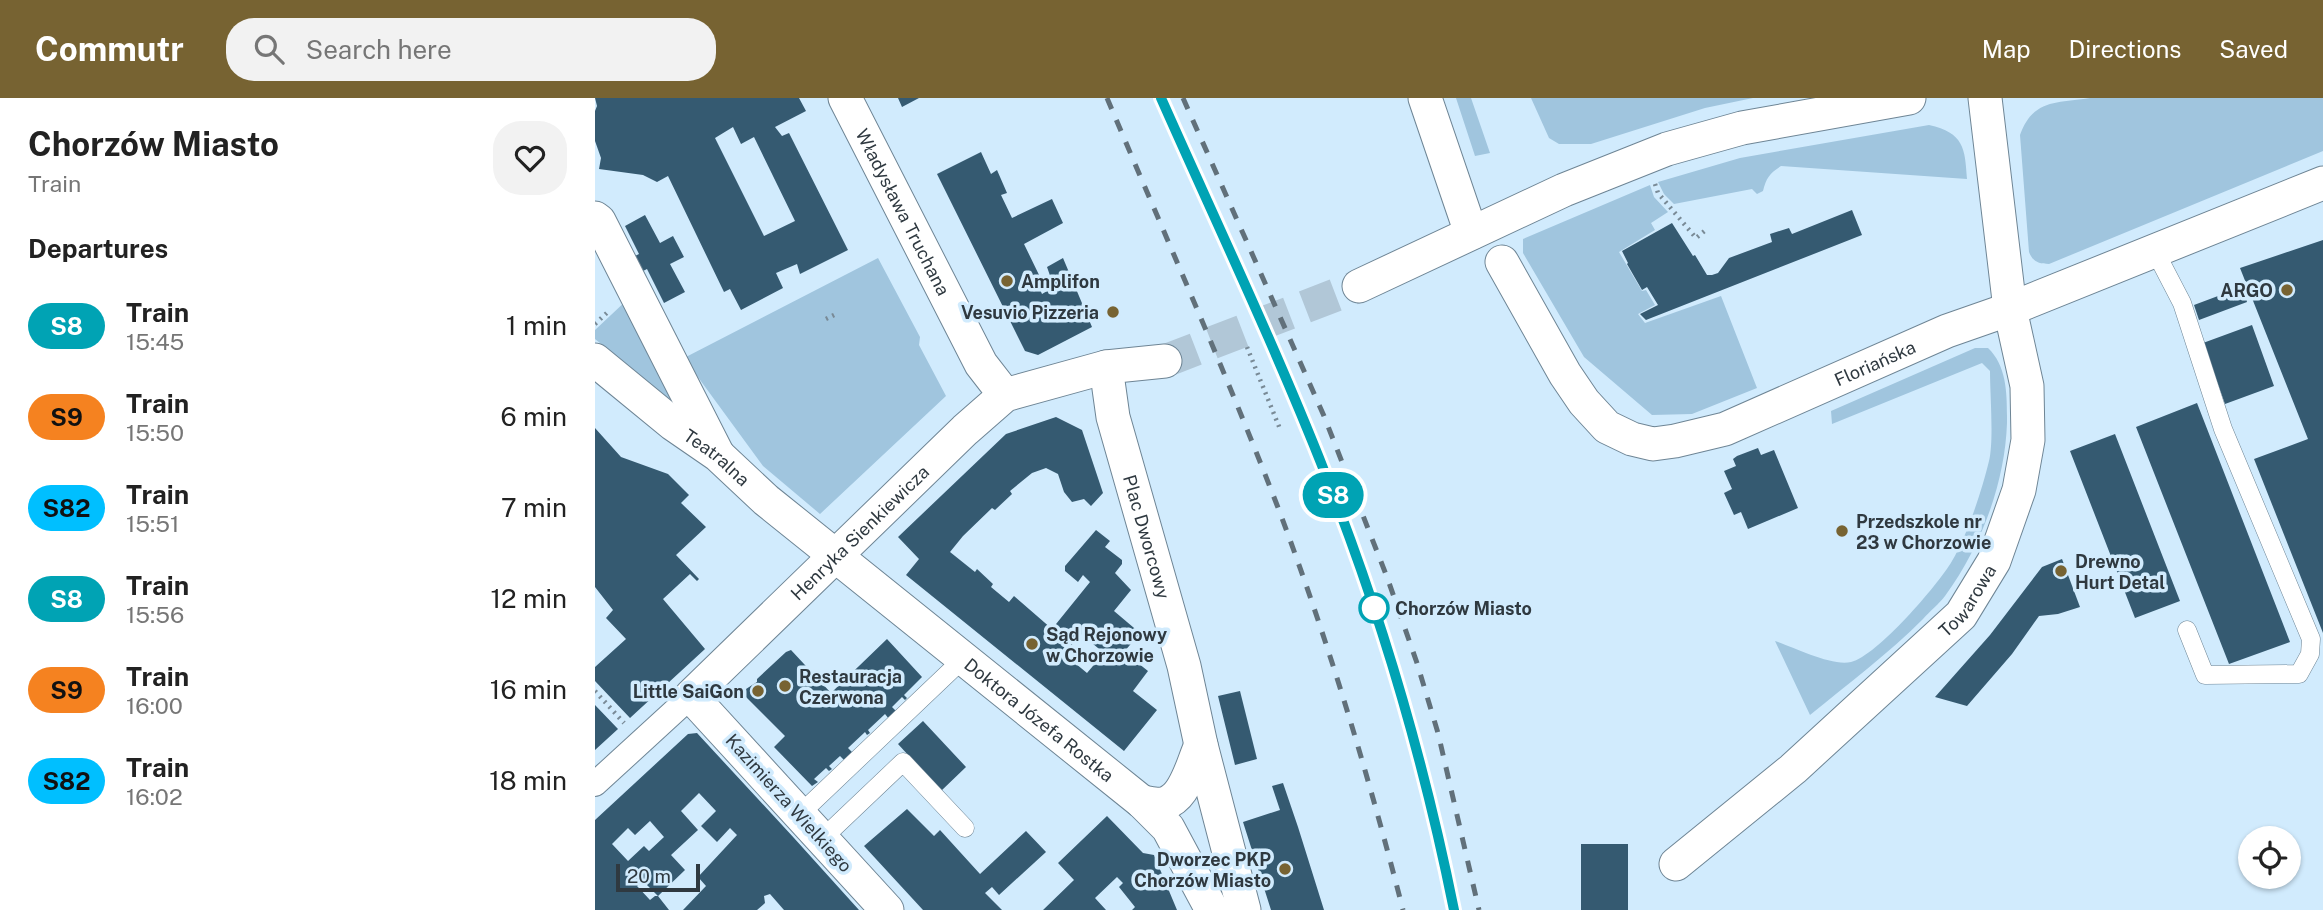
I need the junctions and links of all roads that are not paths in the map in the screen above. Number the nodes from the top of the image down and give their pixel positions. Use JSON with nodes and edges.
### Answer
{"nodes":[{"id":1,"x":845,"y":98,"type":"edge"},
{"id":2,"x":1425,"y":98,"type":"edge"},
{"id":3,"x":1909,"y":98,"type":"edge"},
{"id":4,"x":1985,"y":98,"type":"edge"},
{"id":5,"x":2323,"y":183,"type":"edge"},
{"id":6,"x":595,"y":218,"type":"edge"},
{"id":7,"x":1471,"y":233,"type":"junction"},
{"id":8,"x":2155,"y":251,"type":"junction"},
{"id":9,"x":1502,"y":262,"type":"dead end"},
{"id":10,"x":1359,"y":286,"type":"tunnel mouth"},
{"id":11,"x":2010,"y":309,"type":"junction"},
{"id":12,"x":595,"y":360,"type":"edge"},
{"id":13,"x":1165,"y":361,"type":"tunnel mouth"},
{"id":14,"x":1106,"y":367,"type":"junction"},
{"id":15,"x":1005,"y":395,"type":"junction"},
{"id":16,"x":718,"y":455,"type":"junction"},
{"id":17,"x":836,"y":556,"type":"junction"},
{"id":18,"x":2187,"y":630,"type":"dead end"},
{"id":19,"x":963,"y":659,"type":"junction"},
{"id":20,"x":691,"y":696,"type":"junction"},
{"id":21,"x":1201,"y":746,"type":"junction"},
{"id":22,"x":595,"y":784,"type":"edge"},
{"id":23,"x":1142,"y":802,"type":"junction"},
{"id":24,"x":799,"y":815,"type":"junction"},
{"id":25,"x":965,"y":828,"type":"dead end"},
{"id":26,"x":822,"y":839,"type":"junction"},
{"id":27,"x":1676,"y":864,"type":"dead end"},
{"id":28,"x":887,"y":910,"type":"edge"},
{"id":29,"x":1212,"y":910,"type":"edge"},
{"id":30,"x":1244,"y":910,"type":"edge"}],
"edges":[{"from":1,"to":15,"type":"street","name":"Władysława Truchana"},
{"from":2,"to":7,"type":"street"},
{"from":3,"to":7,"type":"street"},
{"from":4,"to":11,"type":"street","name":"Towarowa"},
{"from":5,"to":8,"type":"street","name":"Floriańska"},
{"from":6,"to":16,"type":"street"},
{"from":7,"to":10,"type":"street"},
{"from":8,"to":11,"type":"street","name":"Floriańska"},
{"from":8,"to":18,"type":"lane"},
{"from":9,"to":11,"type":"street","name":"Floriańska"},
{"from":11,"to":27,"type":"street","name":"Towarowa"},
{"from":12,"to":16,"type":"street","name":"Teatralna"},
{"from":13,"to":14,"type":"street","name":"Henryka Sienkiewicza"},
{"from":14,"to":15,"type":"street","name":"Henryka Sienkiewicza"},
{"from":14,"to":21,"type":"street","name":"Plac Dworcowy"},
{"from":15,"to":17,"type":"street","name":"Henryka Sienkiewicza"},
{"from":16,"to":17,"type":"street","name":"Teatralna"},
{"from":17,"to":19,"type":"street","name":"Doktora Józefa Rostka"},
{"from":17,"to":20,"type":"street","name":"Henryka Sienkiewicza"},
{"from":19,"to":23,"type":"street","name":"Doktora Józefa Rostka"},
{"from":19,"to":24,"type":"lane"},
{"from":20,"to":22,"type":"street","name":"Henryka Sienkiewicza"},
{"from":20,"to":24,"type":"street","name":"Kazimierza Wielkiego"},
{"from":21,"to":23,"type":"street"},
{"from":21,"to":30,"type":"street","name":"Plac Dworcowy"},
{"from":23,"to":29,"type":"street","name":"Doktora Józefa Rostka"},
{"from":24,"to":26,"type":"street","name":"Kazimierza Wielkiego"},
{"from":25,"to":26,"type":"lane"},
{"from":26,"to":28,"type":"street","name":"Kazimierza Wielkiego"}]}
